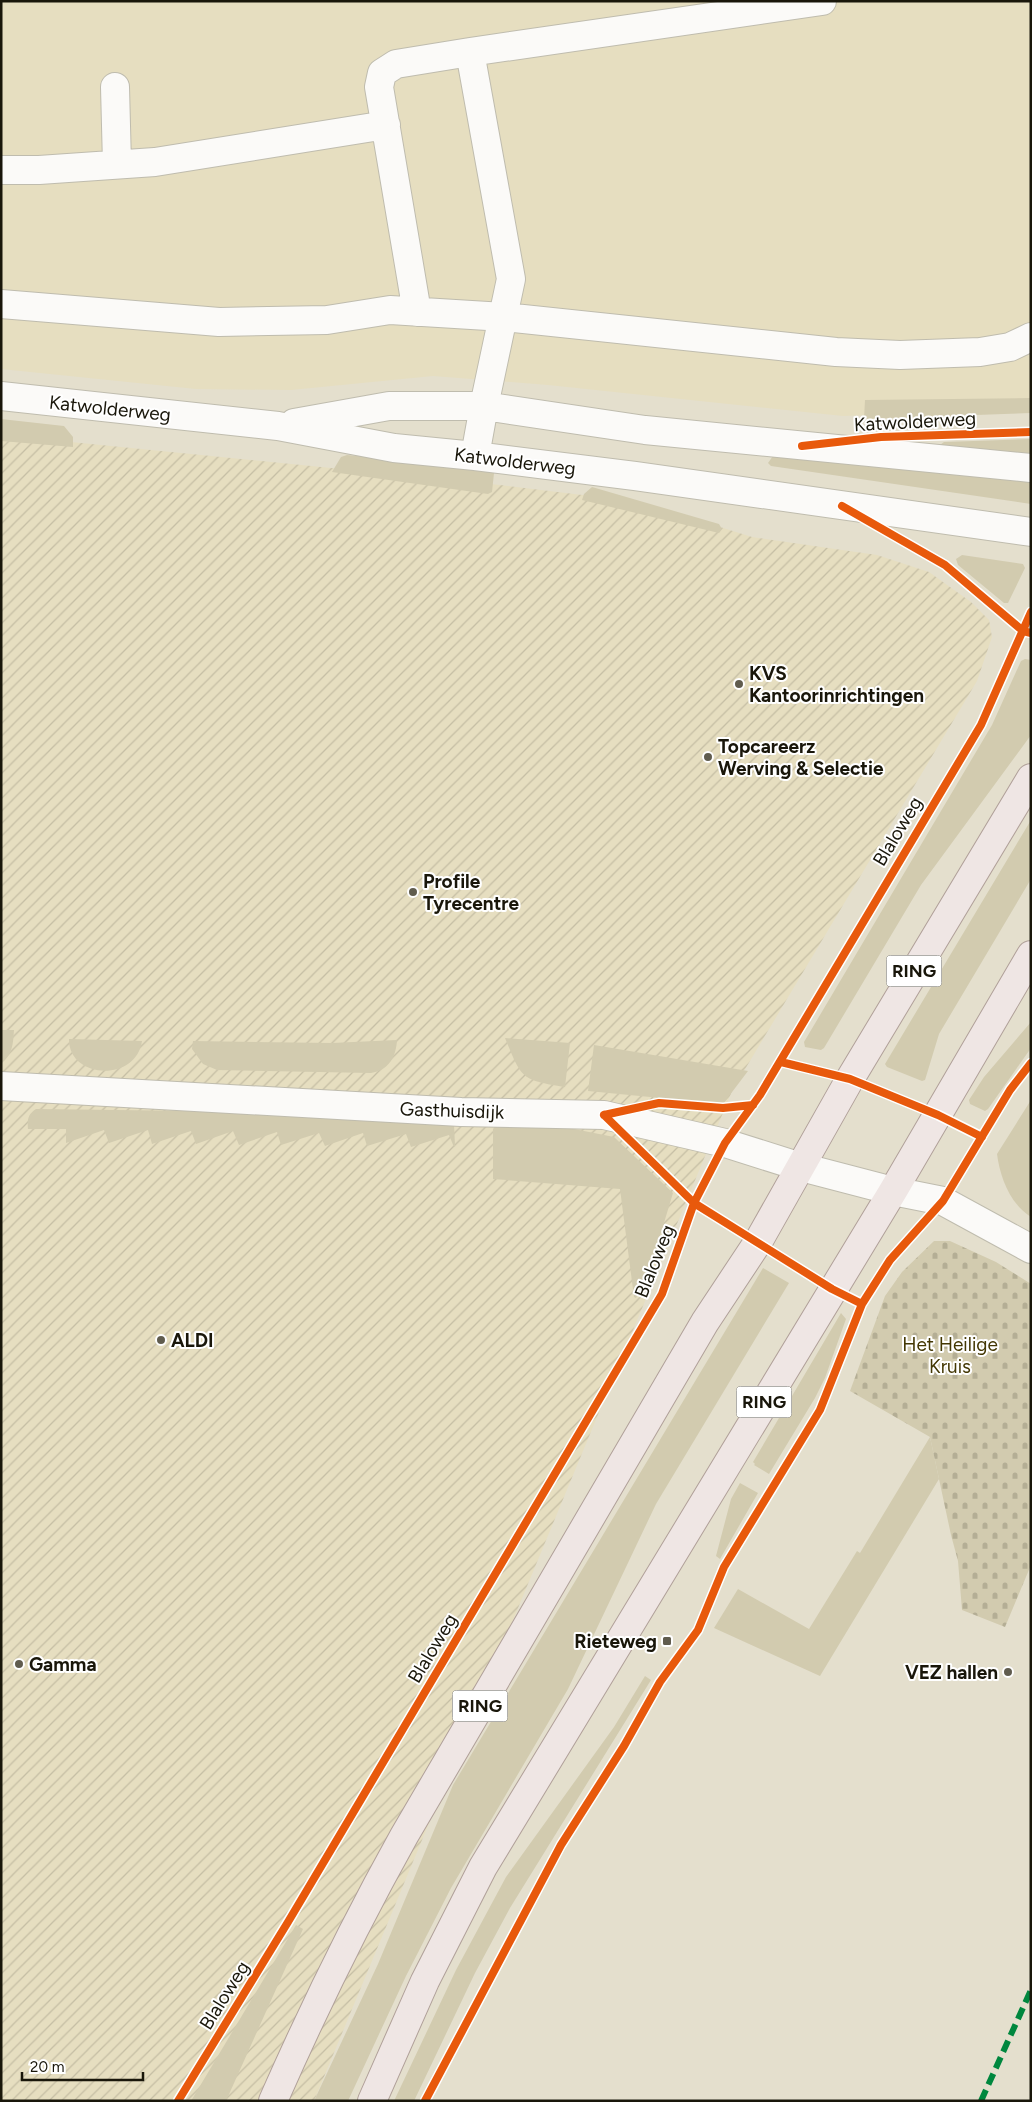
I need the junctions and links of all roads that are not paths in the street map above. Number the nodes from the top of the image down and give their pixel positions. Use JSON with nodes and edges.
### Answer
{"nodes":[{"id":1,"x":822,"y":1,"type":"edge"},
{"id":2,"x":470,"y":52,"type":"junction"},
{"id":3,"x":116,"y":87,"type":"dead end"},
{"id":4,"x":386,"y":125,"type":"junction"},
{"id":5,"x":117,"y":164,"type":"junction"},
{"id":6,"x":1,"y":170,"type":"edge"},
{"id":7,"x":1,"y":304,"type":"edge"},
{"id":8,"x":417,"y":312,"type":"junction"},
{"id":9,"x":504,"y":317,"type":"junction"},
{"id":10,"x":1031,"y":337,"type":"edge"},
{"id":11,"x":1,"y":396,"type":"edge"},
{"id":12,"x":484,"y":406,"type":"junction"},
{"id":13,"x":278,"y":426,"type":"junction"},
{"id":14,"x":475,"y":456,"type":"junction"},
{"id":15,"x":1031,"y":468,"type":"edge"},
{"id":16,"x":1031,"y":532,"type":"edge"},
{"id":17,"x":1031,"y":778,"type":"edge"},
{"id":18,"x":1031,"y":955,"type":"edge"},
{"id":19,"x":1,"y":1086,"type":"edge"},
{"id":20,"x":801,"y":1167,"type":"junction"},
{"id":21,"x":893,"y":1191,"type":"junction"},
{"id":22,"x":1031,"y":1249,"type":"edge"},
{"id":23,"x":273,"y":2101,"type":"edge"},
{"id":24,"x":372,"y":2101,"type":"edge"}],
"edges":[{"from":1,"to":2,"type":"street"},
{"from":2,"to":4,"type":"street"},
{"from":2,"to":9,"type":"street"},
{"from":3,"to":5,"type":"street"},
{"from":4,"to":5,"type":"street"},
{"from":4,"to":8,"type":"street"},
{"from":5,"to":6,"type":"street"},
{"from":7,"to":8,"type":"street"},
{"from":8,"to":9,"type":"street"},
{"from":9,"to":10,"type":"street"},
{"from":9,"to":12,"type":"street"},
{"from":11,"to":13,"type":"street","name":"Katwolderweg"},
{"from":12,"to":13,"type":"street","name":"Katwolderweg"},
{"from":12,"to":14,"type":"street"},
{"from":12,"to":15,"type":"street","name":"Katwolderweg"},
{"from":13,"to":14,"type":"street","name":"Katwolderweg"},
{"from":14,"to":16,"type":"street","name":"Katwolderweg"},
{"from":17,"to":20,"type":"main road","number":"RING"},
{"from":18,"to":21,"type":"main road","number":"RING"},
{"from":19,"to":20,"type":"street","name":"Gasthuisdijk"},
{"from":20,"to":21,"type":"street","name":"Gasthuisdijk"},
{"from":20,"to":23,"type":"main road","number":"RING"},
{"from":21,"to":22,"type":"street","name":"Gasthuisdijk"},
{"from":21,"to":24,"type":"main road","number":"RING"}]}
